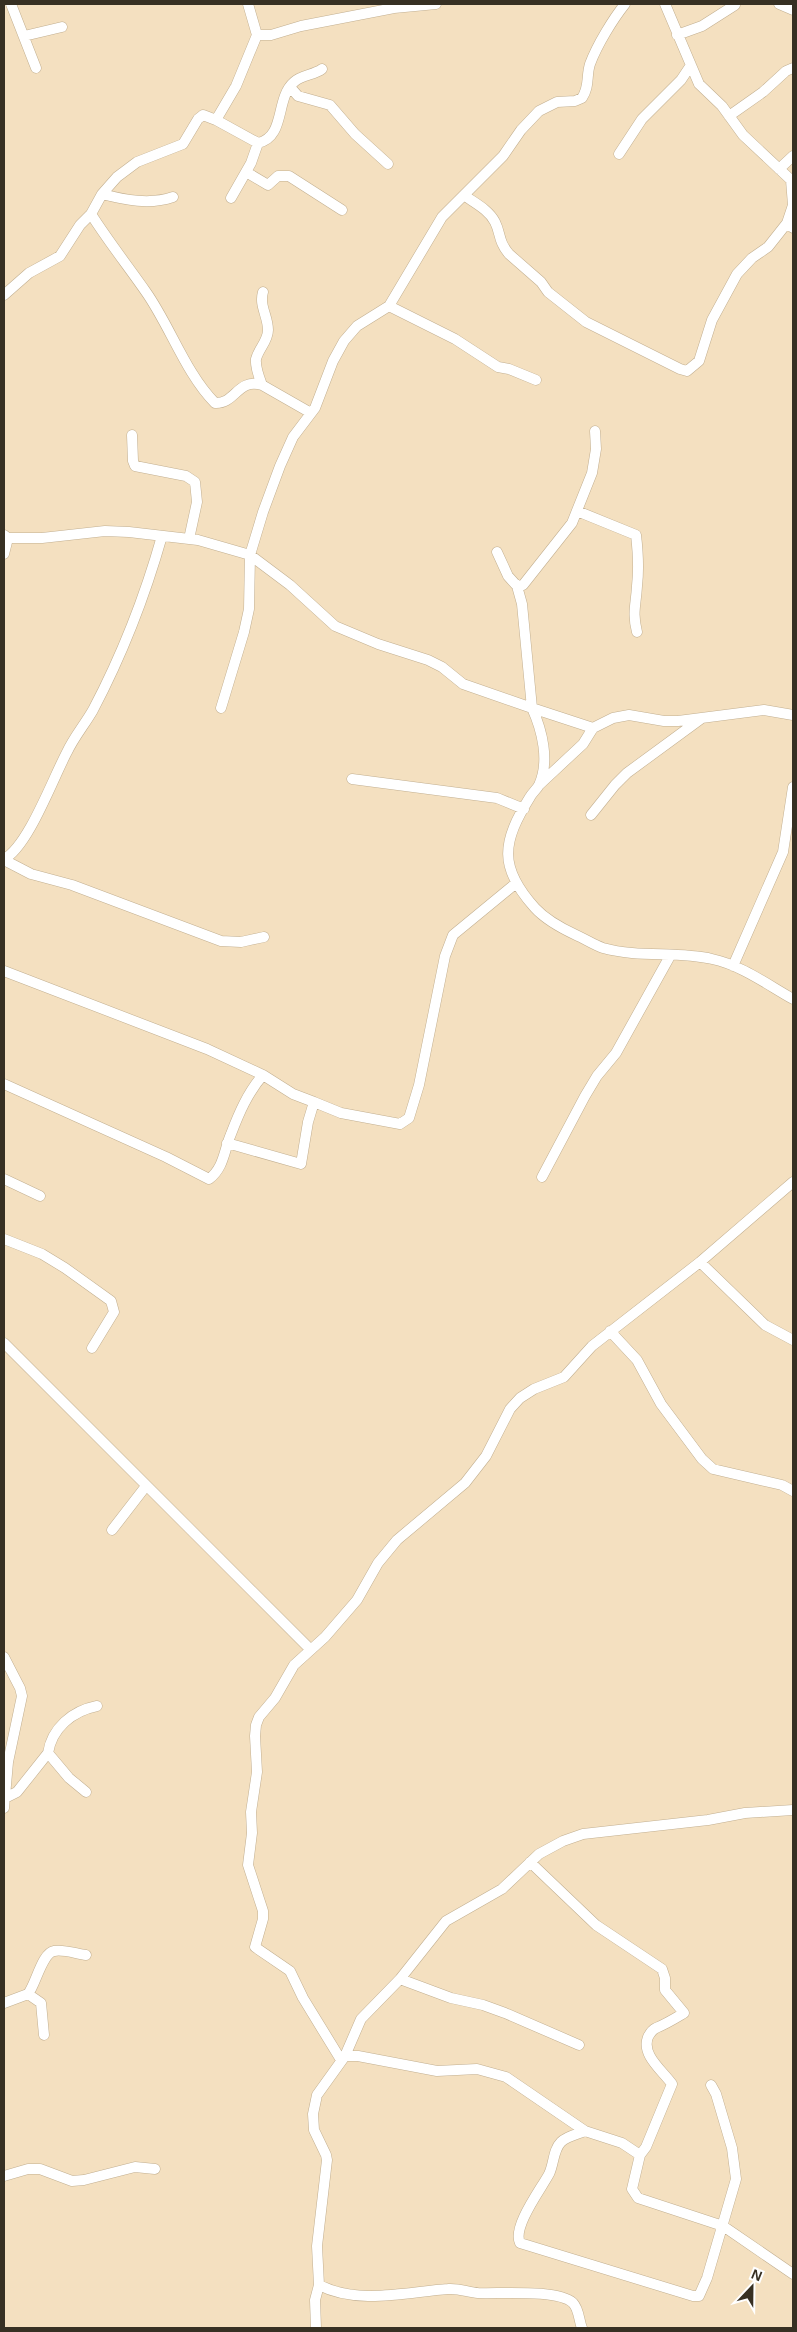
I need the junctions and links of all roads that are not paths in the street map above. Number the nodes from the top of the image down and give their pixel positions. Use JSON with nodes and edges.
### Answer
{"nodes":[{"id":1,"x":11,"y":4,"type":"edge"},
{"id":2,"x":248,"y":4,"type":"edge"},
{"id":3,"x":436,"y":4,"type":"edge"},
{"id":4,"x":626,"y":4,"type":"edge"},
{"id":5,"x":665,"y":4,"type":"edge"},
{"id":6,"x":779,"y":4,"type":"edge"},
{"id":7,"x":735,"y":5,"type":"edge"},
{"id":8,"x":793,"y":10,"type":"edge"},
{"id":9,"x":62,"y":27,"type":"dead end"},
{"id":10,"x":257,"y":35,"type":"junction"},
{"id":11,"x":677,"y":35,"type":"junction"},
{"id":12,"x":24,"y":36,"type":"junction"},
{"id":13,"x":691,"y":65,"type":"junction"},
{"id":14,"x":36,"y":68,"type":"dead end"},
{"id":15,"x":793,"y":68,"type":"edge"},
{"id":16,"x":322,"y":69,"type":"dead end"},
{"id":17,"x":290,"y":87,"type":"junction"},
{"id":18,"x":728,"y":116,"type":"junction"},
{"id":19,"x":216,"y":120,"type":"junction"},
{"id":20,"x":258,"y":143,"type":"junction"},
{"id":21,"x":619,"y":154,"type":"dead end"},
{"id":22,"x":793,"y":156,"type":"edge"},
{"id":23,"x":388,"y":164,"type":"dead end"},
{"id":24,"x":779,"y":169,"type":"junction"},
{"id":25,"x":246,"y":172,"type":"junction"},
{"id":26,"x":102,"y":194,"type":"junction"},
{"id":27,"x":465,"y":196,"type":"junction"},
{"id":28,"x":173,"y":197,"type":"dead end"},
{"id":29,"x":231,"y":198,"type":"dead end"},
{"id":30,"x":342,"y":210,"type":"dead end"},
{"id":31,"x":91,"y":214,"type":"junction"},
{"id":32,"x":790,"y":226,"type":"edge"},
{"id":33,"x":263,"y":292,"type":"dead end"},
{"id":34,"x":4,"y":295,"type":"edge"},
{"id":35,"x":389,"y":306,"type":"junction"},
{"id":36,"x":536,"y":380,"type":"dead end"},
{"id":37,"x":262,"y":385,"type":"junction"},
{"id":38,"x":311,"y":413,"type":"junction"},
{"id":39,"x":595,"y":431,"type":"dead end"},
{"id":40,"x":132,"y":435,"type":"dead end"},
{"id":41,"x":577,"y":511,"type":"junction"},
{"id":42,"x":6,"y":536,"type":"edge"},
{"id":43,"x":162,"y":536,"type":"junction"},
{"id":44,"x":190,"y":539,"type":"junction"},
{"id":45,"x":498,"y":552,"type":"dead end"},
{"id":46,"x":4,"y":554,"type":"edge"},
{"id":47,"x":250,"y":555,"type":"junction"},
{"id":48,"x":517,"y":586,"type":"junction"},
{"id":49,"x":637,"y":632,"type":"dead end"},
{"id":50,"x":221,"y":708,"type":"dead end"},
{"id":51,"x":532,"y":708,"type":"junction"},
{"id":52,"x":793,"y":715,"type":"edge"},
{"id":53,"x":703,"y":718,"type":"junction"},
{"id":54,"x":593,"y":728,"type":"junction"},
{"id":55,"x":352,"y":779,"type":"dead end"},
{"id":56,"x":539,"y":785,"type":"junction"},
{"id":57,"x":793,"y":787,"type":"edge"},
{"id":58,"x":524,"y":809,"type":"junction"},
{"id":59,"x":591,"y":815,"type":"dead end"},
{"id":60,"x":4,"y":860,"type":"edge"},
{"id":61,"x":515,"y":884,"type":"junction"},
{"id":62,"x":264,"y":937,"type":"dead end"},
{"id":63,"x":670,"y":956,"type":"junction"},
{"id":64,"x":733,"y":966,"type":"junction"},
{"id":65,"x":4,"y":971,"type":"edge"},
{"id":66,"x":793,"y":999,"type":"edge"},
{"id":67,"x":263,"y":1074,"type":"junction"},
{"id":68,"x":4,"y":1084,"type":"edge"},
{"id":69,"x":314,"y":1102,"type":"junction"},
{"id":70,"x":227,"y":1143,"type":"junction"},
{"id":71,"x":542,"y":1177,"type":"dead end"},
{"id":72,"x":4,"y":1179,"type":"edge"},
{"id":73,"x":793,"y":1182,"type":"edge"},
{"id":74,"x":40,"y":1196,"type":"dead end"},
{"id":75,"x":4,"y":1239,"type":"edge"},
{"id":76,"x":700,"y":1262,"type":"junction"},
{"id":77,"x":610,"y":1330,"type":"junction"},
{"id":78,"x":793,"y":1340,"type":"edge"},
{"id":79,"x":4,"y":1343,"type":"edge"},
{"id":80,"x":92,"y":1348,"type":"dead end"},
{"id":81,"x":146,"y":1486,"type":"junction"},
{"id":82,"x":793,"y":1491,"type":"edge"},
{"id":83,"x":112,"y":1530,"type":"dead end"},
{"id":84,"x":310,"y":1649,"type":"junction"},
{"id":85,"x":4,"y":1657,"type":"edge"},
{"id":86,"x":97,"y":1706,"type":"dead end"},
{"id":87,"x":48,"y":1753,"type":"junction"},
{"id":88,"x":86,"y":1792,"type":"dead end"},
{"id":89,"x":4,"y":1805,"type":"edge"},
{"id":90,"x":793,"y":1810,"type":"edge"},
{"id":91,"x":530,"y":1862,"type":"junction"},
{"id":92,"x":86,"y":1955,"type":"dead end"},
{"id":93,"x":400,"y":1979,"type":"junction"},
{"id":94,"x":28,"y":1994,"type":"junction"},
{"id":95,"x":4,"y":2004,"type":"edge"},
{"id":96,"x":44,"y":2035,"type":"dead end"},
{"id":97,"x":579,"y":2045,"type":"dead end"},
{"id":98,"x":343,"y":2058,"type":"junction"},
{"id":99,"x":711,"y":2085,"type":"dead end"},
{"id":100,"x":586,"y":2131,"type":"junction"},
{"id":101,"x":640,"y":2155,"type":"junction"},
{"id":102,"x":155,"y":2169,"type":"dead end"},
{"id":103,"x":4,"y":2176,"type":"edge"},
{"id":104,"x":723,"y":2226,"type":"junction"},
{"id":105,"x":793,"y":2274,"type":"edge"},
{"id":106,"x":319,"y":2285,"type":"junction"},
{"id":107,"x":316,"y":2328,"type":"edge"},
{"id":108,"x":582,"y":2328,"type":"edge"}],
"edges":[{"from":1,"to":12,"type":"street"},
{"from":2,"to":10,"type":"street"},
{"from":3,"to":10,"type":"street"},
{"from":4,"to":27,"type":"street"},
{"from":5,"to":11,"type":"street"},
{"from":6,"to":8,"type":"street"},
{"from":7,"to":11,"type":"street"},
{"from":9,"to":12,"type":"street"},
{"from":10,"to":19,"type":"street"},
{"from":11,"to":13,"type":"street"},
{"from":12,"to":14,"type":"street"},
{"from":13,"to":18,"type":"street"},
{"from":13,"to":21,"type":"street"},
{"from":15,"to":18,"type":"street"},
{"from":16,"to":17,"type":"street"},
{"from":17,"to":20,"type":"street"},
{"from":17,"to":23,"type":"street"},
{"from":18,"to":24,"type":"street"},
{"from":19,"to":20,"type":"street"},
{"from":19,"to":26,"type":"street"},
{"from":20,"to":25,"type":"street"},
{"from":22,"to":24,"type":"street"},
{"from":24,"to":32,"type":"street"},
{"from":25,"to":29,"type":"street"},
{"from":25,"to":30,"type":"street"},
{"from":26,"to":28,"type":"street"},
{"from":26,"to":31,"type":"street"},
{"from":27,"to":32,"type":"street"},
{"from":27,"to":35,"type":"street"},
{"from":31,"to":34,"type":"street"},
{"from":31,"to":37,"type":"street"},
{"from":33,"to":37,"type":"street"},
{"from":35,"to":36,"type":"street"},
{"from":35,"to":38,"type":"street"},
{"from":37,"to":38,"type":"street"},
{"from":38,"to":47,"type":"street"},
{"from":39,"to":41,"type":"street"},
{"from":40,"to":44,"type":"street"},
{"from":41,"to":48,"type":"street"},
{"from":41,"to":49,"type":"street"},
{"from":42,"to":43,"type":"street"},
{"from":42,"to":46,"type":"street"},
{"from":43,"to":44,"type":"street"},
{"from":43,"to":60,"type":"street"},
{"from":44,"to":47,"type":"street"},
{"from":45,"to":48,"type":"street"},
{"from":47,"to":50,"type":"street"},
{"from":47,"to":51,"type":"street"},
{"from":48,"to":51,"type":"street"},
{"from":51,"to":54,"type":"street"},
{"from":51,"to":56,"type":"street"},
{"from":52,"to":53,"type":"street"},
{"from":53,"to":54,"type":"street"},
{"from":53,"to":59,"type":"street"},
{"from":54,"to":56,"type":"street"},
{"from":55,"to":58,"type":"street"},
{"from":56,"to":58,"type":"street"},
{"from":57,"to":64,"type":"street"},
{"from":58,"to":61,"type":"street"},
{"from":60,"to":62,"type":"street"},
{"from":61,"to":63,"type":"street"},
{"from":61,"to":69,"type":"street"},
{"from":63,"to":64,"type":"street"},
{"from":63,"to":71,"type":"street"},
{"from":64,"to":66,"type":"street"},
{"from":65,"to":67,"type":"street"},
{"from":67,"to":69,"type":"street"},
{"from":67,"to":70,"type":"street"},
{"from":68,"to":70,"type":"street"},
{"from":69,"to":70,"type":"street"},
{"from":72,"to":74,"type":"street"},
{"from":73,"to":76,"type":"street"},
{"from":75,"to":80,"type":"street"},
{"from":76,"to":77,"type":"street"},
{"from":76,"to":78,"type":"street"},
{"from":77,"to":82,"type":"street"},
{"from":77,"to":84,"type":"street"},
{"from":79,"to":81,"type":"street"},
{"from":81,"to":83,"type":"street"},
{"from":81,"to":84,"type":"street"},
{"from":84,"to":98,"type":"street"},
{"from":85,"to":89,"type":"street"},
{"from":86,"to":87,"type":"street"},
{"from":87,"to":88,"type":"street"},
{"from":87,"to":89,"type":"street"},
{"from":90,"to":91,"type":"street"},
{"from":91,"to":93,"type":"street"},
{"from":91,"to":101,"type":"street"},
{"from":92,"to":94,"type":"street"},
{"from":93,"to":97,"type":"street"},
{"from":93,"to":98,"type":"street"},
{"from":94,"to":95,"type":"street"},
{"from":94,"to":96,"type":"street"},
{"from":98,"to":100,"type":"street"},
{"from":98,"to":106,"type":"street"},
{"from":99,"to":104,"type":"street"},
{"from":100,"to":101,"type":"street"},
{"from":100,"to":104,"type":"street"},
{"from":101,"to":104,"type":"street"},
{"from":102,"to":103,"type":"street"},
{"from":104,"to":105,"type":"street"},
{"from":106,"to":107,"type":"street"},
{"from":106,"to":108,"type":"street"}]}
